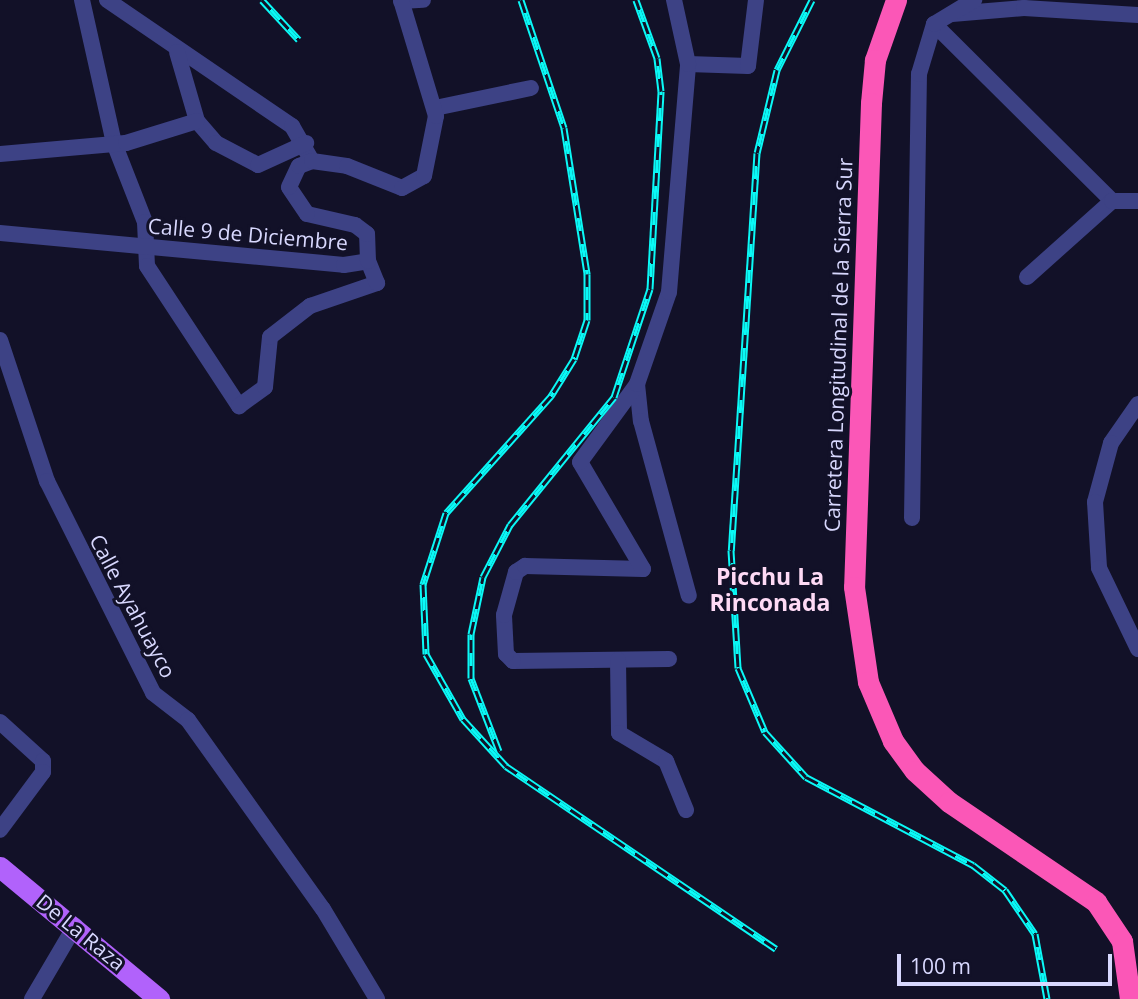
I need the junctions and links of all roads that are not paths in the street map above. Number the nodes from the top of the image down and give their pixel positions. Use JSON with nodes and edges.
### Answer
{"nodes":[{"id":1,"x":82,"y":0,"type":"edge"},
{"id":2,"x":107,"y":0,"type":"edge"},
{"id":3,"x":401,"y":0,"type":"edge"},
{"id":4,"x":423,"y":0,"type":"edge"},
{"id":5,"x":674,"y":0,"type":"edge"},
{"id":6,"x":756,"y":0,"type":"edge"},
{"id":7,"x":895,"y":0,"type":"edge"},
{"id":8,"x":974,"y":0,"type":"edge"},
{"id":9,"x":950,"y":15,"type":"junction"},
{"id":10,"x":1138,"y":15,"type":"edge"},
{"id":11,"x":934,"y":24,"type":"junction"},
{"id":12,"x":177,"y":52,"type":"junction"},
{"id":13,"x":688,"y":64,"type":"junction"},
{"id":14,"x":531,"y":88,"type":"dead end"},
{"id":15,"x":435,"y":108,"type":"junction"},
{"id":16,"x":197,"y":121,"type":"junction"},
{"id":17,"x":114,"y":143,"type":"junction"},
{"id":18,"x":306,"y":143,"type":"junction"},
{"id":19,"x":0,"y":153,"type":"edge"},
{"id":20,"x":312,"y":161,"type":"junction"},
{"id":21,"x":1112,"y":201,"type":"junction"},
{"id":22,"x":1138,"y":201,"type":"edge"},
{"id":23,"x":0,"y":233,"type":"edge"},
{"id":24,"x":145,"y":246,"type":"junction"},
{"id":25,"x":368,"y":261,"type":"junction"},
{"id":26,"x":1027,"y":276,"type":"dead end"},
{"id":27,"x":0,"y":340,"type":"edge"},
{"id":28,"x":637,"y":384,"type":"junction"},
{"id":29,"x":1138,"y":404,"type":"edge"},
{"id":30,"x":912,"y":518,"type":"dead end"},
{"id":31,"x":688,"y":596,"type":"dead end"},
{"id":32,"x":1138,"y":649,"type":"edge"},
{"id":33,"x":669,"y":659,"type":"dead end"},
{"id":34,"x":618,"y":660,"type":"junction"},
{"id":35,"x":0,"y":722,"type":"edge"},
{"id":36,"x":686,"y":810,"type":"dead end"},
{"id":37,"x":0,"y":830,"type":"edge"},
{"id":38,"x":0,"y":867,"type":"edge"},
{"id":39,"x":75,"y":926,"type":"junction"},
{"id":40,"x":134,"y":975,"type":"junction"},
{"id":41,"x":32,"y":999,"type":"edge"},
{"id":42,"x":135,"y":999,"type":"edge"},
{"id":43,"x":159,"y":999,"type":"edge"},
{"id":44,"x":377,"y":999,"type":"edge"},
{"id":45,"x":1130,"y":999,"type":"edge"}],
"edges":[{"from":1,"to":17,"type":"street"},
{"from":2,"to":12,"type":"street"},
{"from":3,"to":4,"type":"street"},
{"from":3,"to":15,"type":"street"},
{"from":5,"to":13,"type":"street"},
{"from":6,"to":13,"type":"street"},
{"from":7,"to":45,"type":"highway","name":"Carretera Longitudinal de la Sierra Sur"},
{"from":8,"to":9,"type":"street"},
{"from":9,"to":10,"type":"street"},
{"from":9,"to":11,"type":"street"},
{"from":11,"to":21,"type":"street"},
{"from":11,"to":30,"type":"street"},
{"from":12,"to":16,"type":"street"},
{"from":12,"to":18,"type":"street"},
{"from":13,"to":28,"type":"street"},
{"from":14,"to":15,"type":"street"},
{"from":15,"to":20,"type":"street"},
{"from":16,"to":17,"type":"street"},
{"from":16,"to":18,"type":"street"},
{"from":17,"to":19,"type":"street"},
{"from":17,"to":24,"type":"street"},
{"from":18,"to":20,"type":"street"},
{"from":20,"to":25,"type":"street","name":"Calle 9 de Diciembre"},
{"from":21,"to":22,"type":"street"},
{"from":21,"to":26,"type":"street"},
{"from":23,"to":24,"type":"street","name":"Calle 9 de Diciembre"},
{"from":24,"to":25,"type":"street","name":"Calle 9 de Diciembre"},
{"from":24,"to":25,"type":"street"},
{"from":27,"to":44,"type":"street","name":"Calle Ayahuayco"},
{"from":28,"to":31,"type":"street"},
{"from":28,"to":34,"type":"street"},
{"from":29,"to":32,"type":"street"},
{"from":33,"to":34,"type":"street"},
{"from":34,"to":36,"type":"street"},
{"from":35,"to":37,"type":"street"},
{"from":38,"to":39,"type":"main road","name":"De La Raza"},
{"from":39,"to":40,"type":"main road","name":"De La Raza"},
{"from":39,"to":41,"type":"street"},
{"from":40,"to":42,"type":"main road"},
{"from":40,"to":43,"type":"main road","name":"De La Raza"}]}
